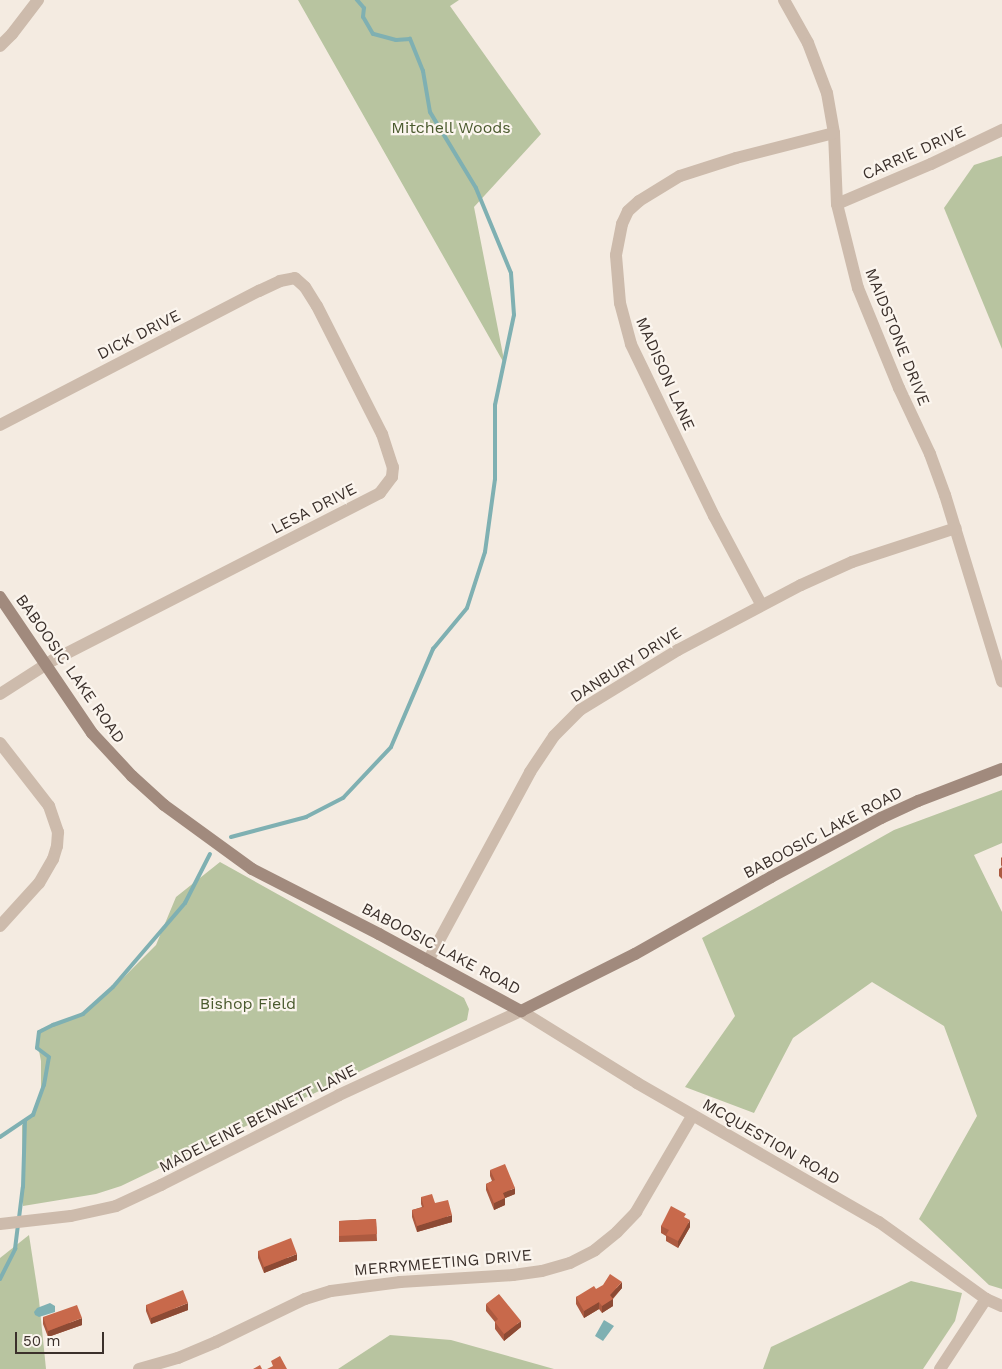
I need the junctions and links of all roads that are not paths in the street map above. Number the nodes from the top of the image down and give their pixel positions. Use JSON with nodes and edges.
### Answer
{"nodes":[{"id":1,"x":38,"y":0,"type":"edge"},
{"id":2,"x":784,"y":0,"type":"edge"},
{"id":3,"x":0,"y":46,"type":"edge"},
{"id":4,"x":1002,"y":130,"type":"edge"},
{"id":5,"x":834,"y":134,"type":"junction"},
{"id":6,"x":837,"y":204,"type":"junction"},
{"id":7,"x":295,"y":278,"type":"joint"},
{"id":8,"x":0,"y":425,"type":"edge"},
{"id":9,"x":956,"y":528,"type":"junction"},
{"id":10,"x":0,"y":598,"type":"edge"},
{"id":11,"x":761,"y":604,"type":"junction"},
{"id":12,"x":44,"y":665,"type":"junction"},
{"id":13,"x":1002,"y":682,"type":"edge"},
{"id":14,"x":0,"y":694,"type":"edge"},
{"id":15,"x":0,"y":743,"type":"edge"},
{"id":16,"x":1002,"y":769,"type":"edge"},
{"id":17,"x":0,"y":926,"type":"edge"},
{"id":18,"x":428,"y":961,"type":"junction"},
{"id":19,"x":521,"y":1011,"type":"junction"},
{"id":20,"x":692,"y":1116,"type":"junction"},
{"id":21,"x":0,"y":1224,"type":"edge"},
{"id":22,"x":986,"y":1300,"type":"junction"},
{"id":23,"x":1002,"y":1306,"type":"edge"},
{"id":24,"x":139,"y":1369,"type":"edge"},
{"id":25,"x":940,"y":1369,"type":"edge"}],
"edges":[{"from":1,"to":3,"type":"street"},
{"from":2,"to":5,"type":"street","name":"MAIDSTONE DRIVE"},
{"from":4,"to":6,"type":"street","name":"CARRIE DRIVE"},
{"from":5,"to":6,"type":"street","name":"MAIDSTONE DRIVE"},
{"from":5,"to":11,"type":"street","name":"MADISON LANE"},
{"from":6,"to":9,"type":"street","name":"MAIDSTONE DRIVE"},
{"from":7,"to":8,"type":"street","name":"DICK DRIVE"},
{"from":7,"to":12,"type":"street","name":"LESA DRIVE"},
{"from":9,"to":11,"type":"street","name":"DANBURY DRIVE"},
{"from":9,"to":13,"type":"street","name":"MAIDSTONE DRIVE"},
{"from":10,"to":12,"type":"street","name":"BABOOSIC LAKE ROAD"},
{"from":11,"to":18,"type":"street","name":"DANBURY DRIVE"},
{"from":12,"to":14,"type":"street","name":"LESA DRIVE"},
{"from":12,"to":18,"type":"street","name":"BABOOSIC LAKE ROAD"},
{"from":15,"to":17,"type":"street"},
{"from":16,"to":19,"type":"street","name":"BABOOSIC LAKE ROAD"},
{"from":18,"to":19,"type":"street","name":"BABOOSIC LAKE ROAD"},
{"from":19,"to":20,"type":"street","name":"MCQUESTION ROAD"},
{"from":19,"to":21,"type":"street","name":"MADELEINE BENNETT LANE"},
{"from":20,"to":22,"type":"street","name":"MCQUESTION ROAD"},
{"from":20,"to":24,"type":"street","name":"MERRYMEETING DRIVE"},
{"from":22,"to":23,"type":"street","name":"MCQUESTION ROAD"},
{"from":22,"to":25,"type":"street"}]}
